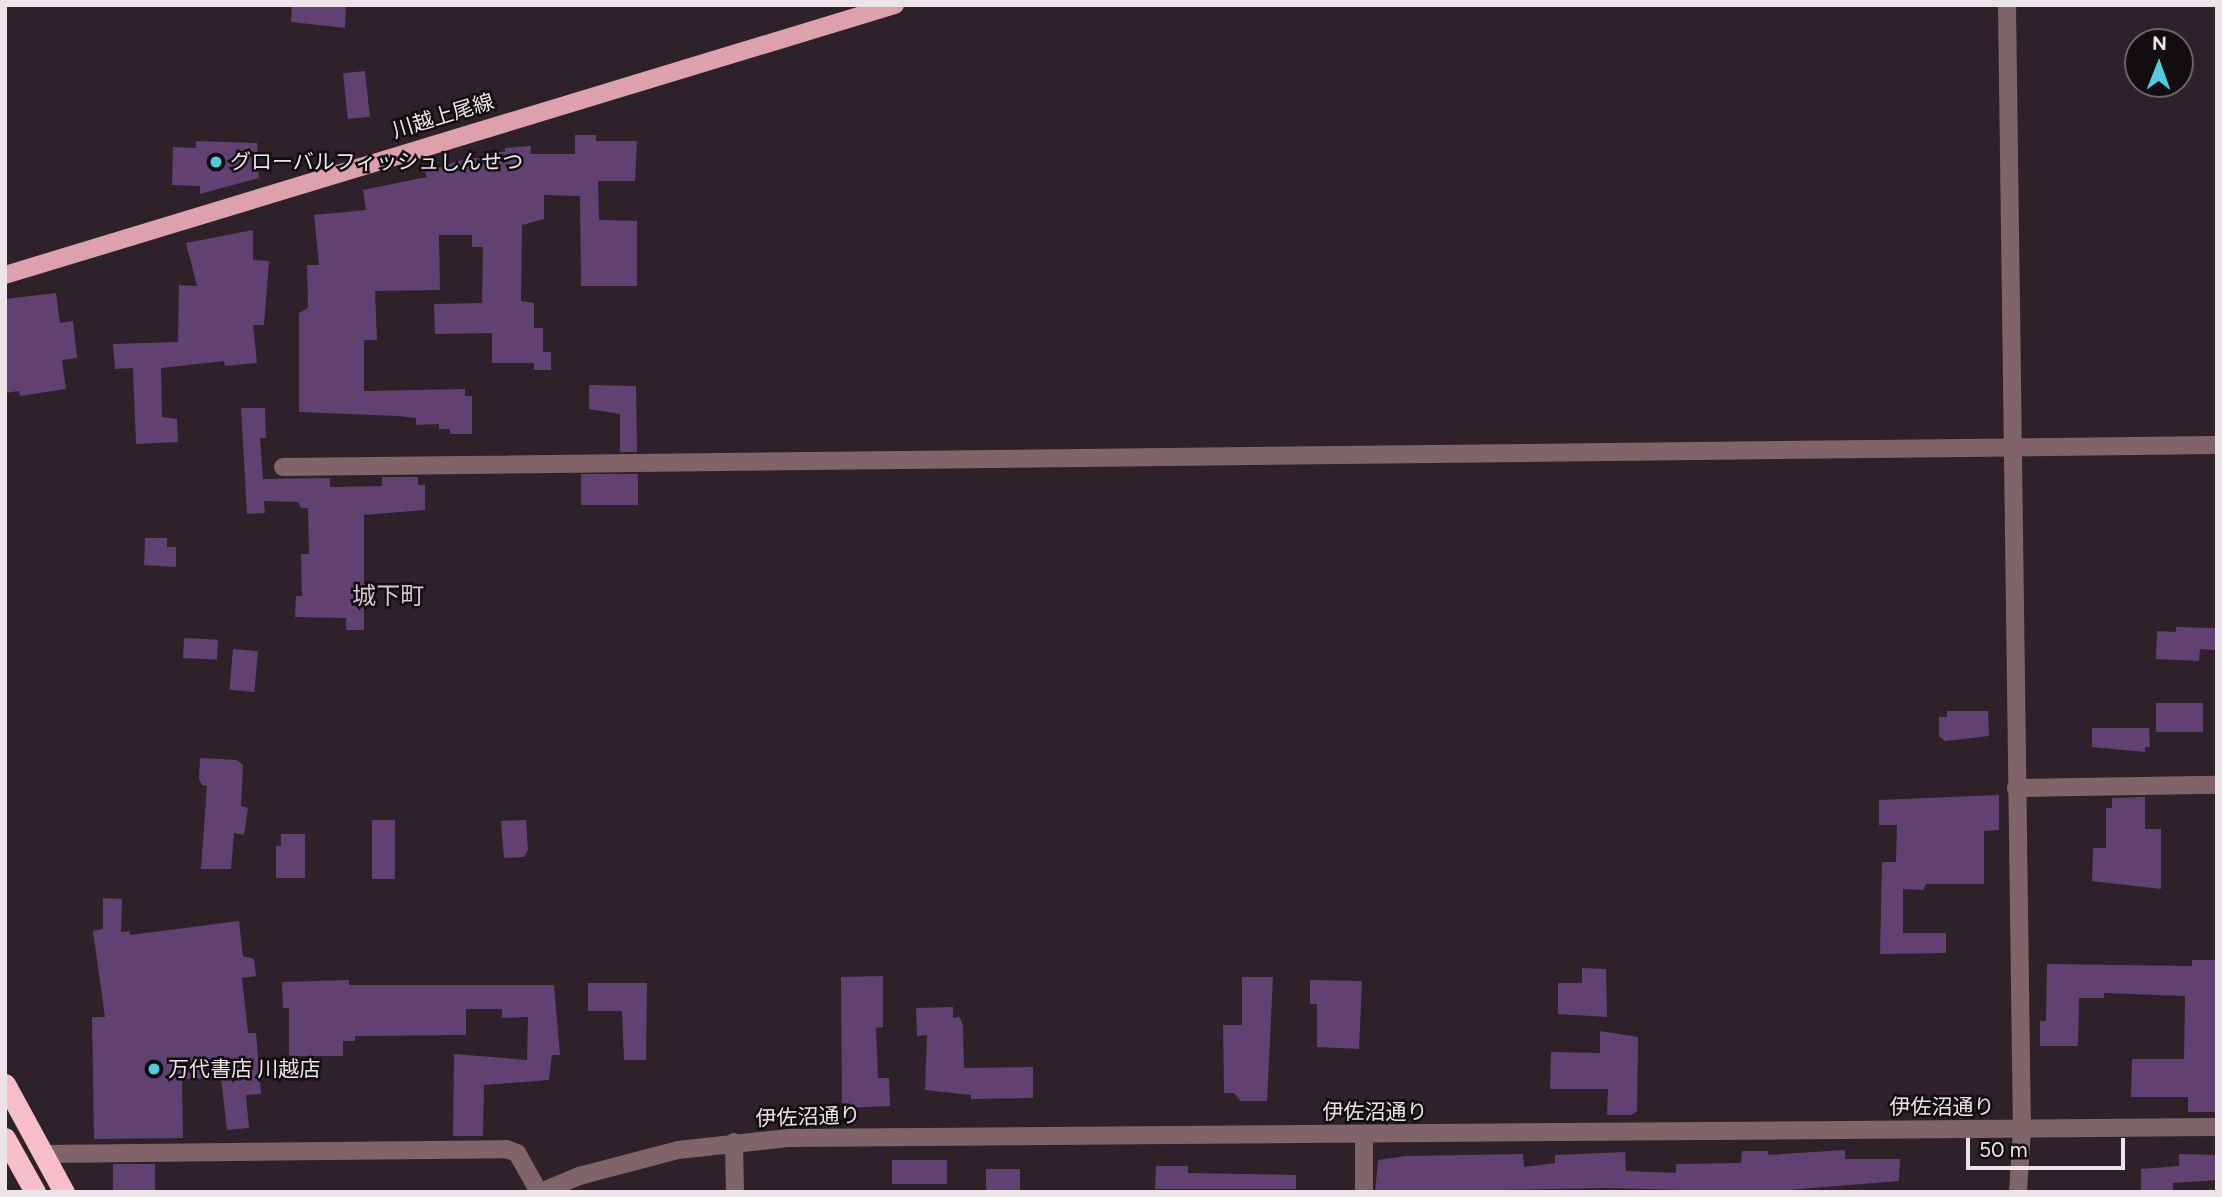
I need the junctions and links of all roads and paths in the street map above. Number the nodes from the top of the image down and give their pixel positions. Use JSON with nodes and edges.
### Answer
{"nodes":[{"id":1,"x":895,"y":5,"type":"edge"},
{"id":2,"x":2007,"y":5,"type":"edge"},
{"id":3,"x":870,"y":8,"type":"edge"},
{"id":4,"x":5,"y":275,"type":"edge"},
{"id":5,"x":2013,"y":445,"type":"junction"},
{"id":6,"x":2217,"y":445,"type":"edge"},
{"id":7,"x":283,"y":467,"type":"dead end"},
{"id":8,"x":2217,"y":785,"type":"edge"},
{"id":9,"x":2016,"y":788,"type":"junction"},
{"id":10,"x":5,"y":1084,"type":"edge"},
{"id":11,"x":2217,"y":1127,"type":"edge"},
{"id":12,"x":2022,"y":1130,"type":"junction"},
{"id":13,"x":1364,"y":1136,"type":"junction"},
{"id":14,"x":6,"y":1140,"type":"edge"},
{"id":15,"x":734,"y":1142,"type":"junction"},
{"id":16,"x":44,"y":1154,"type":"junction"},
{"id":17,"x":35,"y":1192,"type":"edge"},
{"id":18,"x":64,"y":1192,"type":"edge"},
{"id":19,"x":540,"y":1192,"type":"edge"},
{"id":20,"x":735,"y":1192,"type":"edge"},
{"id":21,"x":1364,"y":1192,"type":"edge"},
{"id":22,"x":2018,"y":1192,"type":"edge"}],
"edges":[{"from":1,"to":3,"type":"main road","name":"川越上尾線"},
{"from":2,"to":5,"type":"street"},
{"from":3,"to":4,"type":"main road","name":"川越上尾線"},
{"from":5,"to":6,"type":"street"},
{"from":5,"to":7,"type":"street"},
{"from":5,"to":9,"type":"street"},
{"from":8,"to":9,"type":"street"},
{"from":9,"to":12,"type":"street"},
{"from":10,"to":16,"type":"highway"},
{"from":11,"to":12,"type":"street","name":"伊佐沼通り"},
{"from":12,"to":13,"type":"street","name":"伊佐沼通り"},
{"from":12,"to":22,"type":"street"},
{"from":13,"to":15,"type":"street","name":"伊佐沼通り"},
{"from":13,"to":21,"type":"street"},
{"from":14,"to":17,"type":"highway"},
{"from":15,"to":19,"type":"street","name":"伊佐沼通り"},
{"from":15,"to":20,"type":"street"},
{"from":16,"to":18,"type":"highway"},
{"from":16,"to":19,"type":"street"}]}
